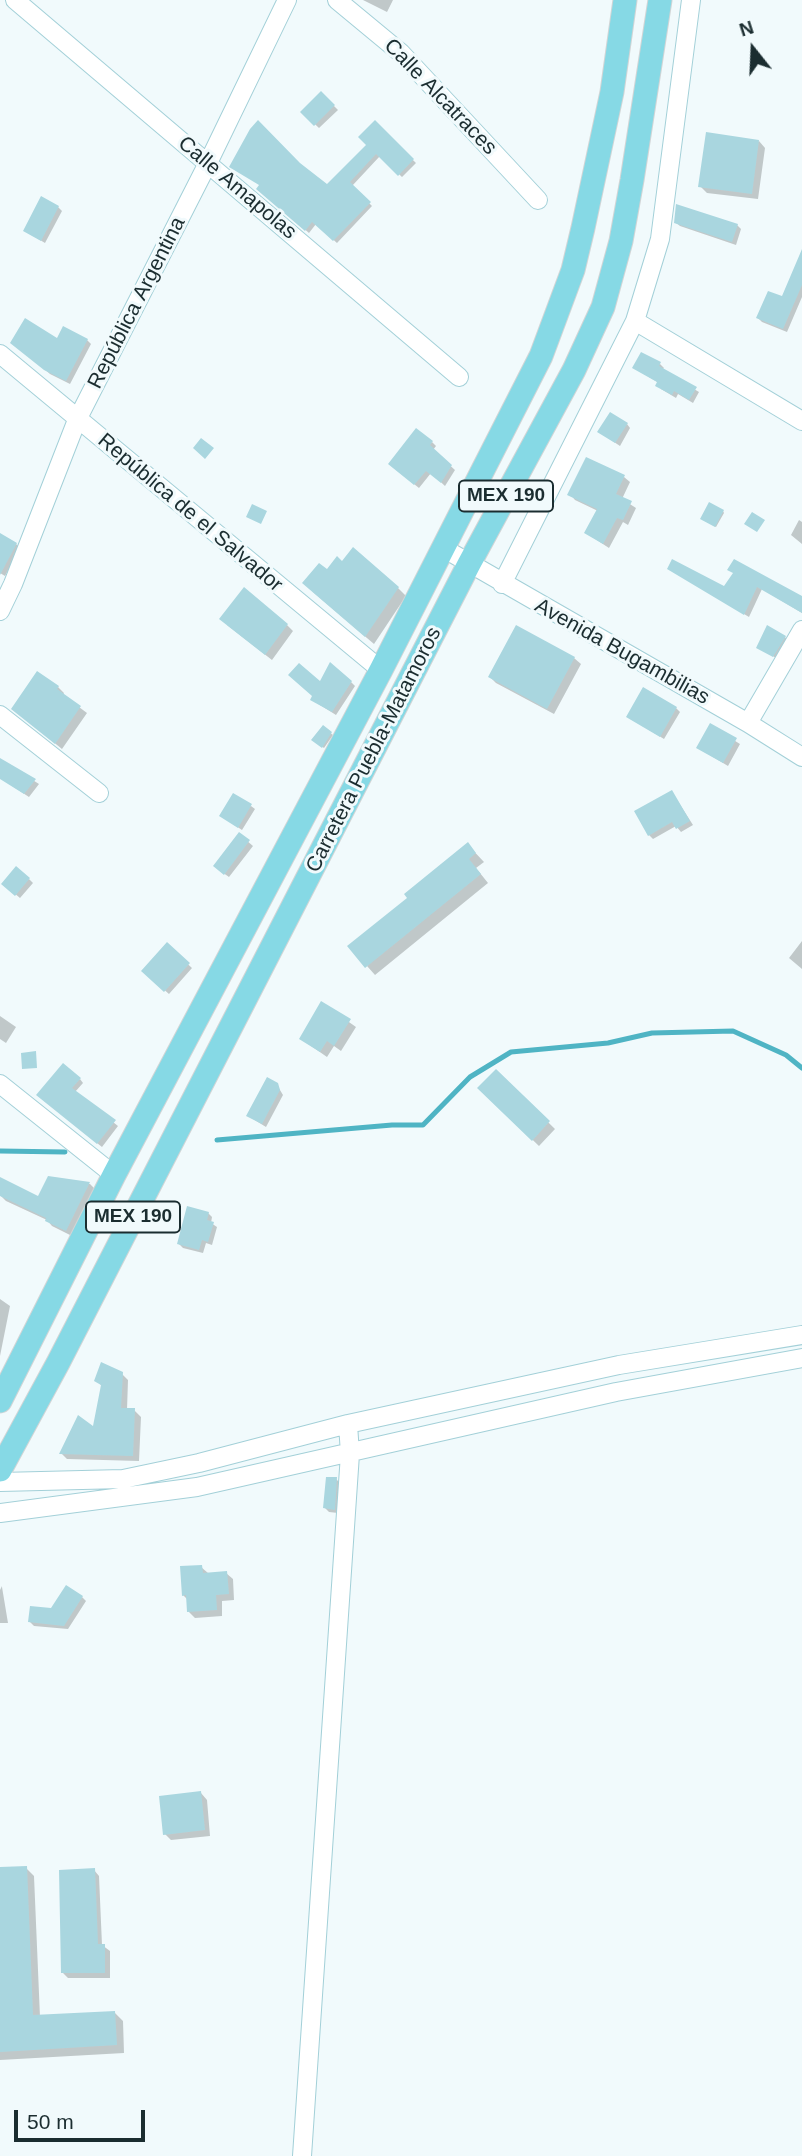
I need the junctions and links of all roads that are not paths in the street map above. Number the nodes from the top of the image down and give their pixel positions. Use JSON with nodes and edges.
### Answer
{"nodes":[{"id":1,"x":15,"y":0,"type":"edge"},
{"id":2,"x":287,"y":0,"type":"edge"},
{"id":3,"x":337,"y":0,"type":"edge"},
{"id":4,"x":625,"y":0,"type":"edge"},
{"id":5,"x":660,"y":0,"type":"edge"},
{"id":6,"x":691,"y":0,"type":"edge"},
{"id":7,"x":208,"y":163,"type":"junction"},
{"id":8,"x":538,"y":200,"type":"dead end"},
{"id":9,"x":635,"y":321,"type":"junction"},
{"id":10,"x":0,"y":354,"type":"edge"},
{"id":11,"x":459,"y":377,"type":"dead end"},
{"id":12,"x":77,"y":420,"type":"junction"},
{"id":13,"x":802,"y":421,"type":"edge"},
{"id":14,"x":443,"y":548,"type":"junction"},
{"id":15,"x":469,"y":564,"type":"junction"},
{"id":16,"x":502,"y":584,"type":"junction"},
{"id":17,"x":0,"y":611,"type":"edge"},
{"id":18,"x":802,"y":630,"type":"edge"},
{"id":19,"x":381,"y":670,"type":"junction"},
{"id":20,"x":0,"y":715,"type":"edge"},
{"id":21,"x":748,"y":723,"type":"junction"},
{"id":22,"x":802,"y":757,"type":"edge"},
{"id":23,"x":99,"y":793,"type":"dead end"},
{"id":24,"x":0,"y":1084,"type":"edge"},
{"id":25,"x":114,"y":1175,"type":"junction"},
{"id":26,"x":802,"y":1335,"type":"edge"},
{"id":27,"x":802,"y":1358,"type":"edge"},
{"id":28,"x":0,"y":1401,"type":"edge"},
{"id":29,"x":348,"y":1424,"type":"junction"},
{"id":30,"x":350,"y":1454,"type":"junction"},
{"id":31,"x":0,"y":1470,"type":"edge"},
{"id":32,"x":75,"y":1480,"type":"junction"},
{"id":33,"x":0,"y":1482,"type":"edge"},
{"id":34,"x":78,"y":1504,"type":"junction"},
{"id":35,"x":0,"y":1513,"type":"edge"},
{"id":36,"x":302,"y":2156,"type":"edge"}],
"edges":[{"from":1,"to":7,"type":"street","name":"Calle Amapolas"},
{"from":2,"to":7,"type":"street","name":"República Argentina"},
{"from":3,"to":8,"type":"street","name":"Calle Alcatraces"},
{"from":4,"to":14,"type":"main road","name":"Carretera Puebla-Matamoros","number":"MEX 190"},
{"from":5,"to":15,"type":"main road","name":"Carretera Puebla-Matamoros","number":"MEX 190"},
{"from":6,"to":9,"type":"street"},
{"from":7,"to":11,"type":"street","name":"Calle Amapolas"},
{"from":7,"to":12,"type":"street","name":"República Argentina"},
{"from":9,"to":13,"type":"street"},
{"from":9,"to":16,"type":"street"},
{"from":10,"to":12,"type":"street","name":"República de el Salvador"},
{"from":12,"to":17,"type":"street","name":"República Argentina"},
{"from":12,"to":19,"type":"street","name":"República de el Salvador"},
{"from":14,"to":15,"type":"street","name":"Avenida Bugambilias"},
{"from":14,"to":19,"type":"main road","name":"Carretera Puebla-Matamoros","number":"MEX 190"},
{"from":15,"to":16,"type":"street","name":"Avenida Bugambilias"},
{"from":15,"to":31,"type":"main road","name":"Carretera Puebla-Matamoros","number":"MEX 190"},
{"from":16,"to":21,"type":"street","name":"Avenida Bugambilias"},
{"from":18,"to":21,"type":"street"},
{"from":19,"to":25,"type":"main road","name":"Carretera Puebla-Matamoros","number":"MEX 190"},
{"from":20,"to":23,"type":"street"},
{"from":21,"to":22,"type":"street","name":"Avenida Bugambilias"},
{"from":24,"to":25,"type":"street"},
{"from":25,"to":28,"type":"main road","name":"Carretera Puebla-Matamoros","number":"MEX 190"},
{"from":26,"to":29,"type":"street"},
{"from":27,"to":30,"type":"street"},
{"from":29,"to":30,"type":"street"},
{"from":29,"to":32,"type":"street"},
{"from":30,"to":34,"type":"street"},
{"from":30,"to":36,"type":"street"},
{"from":32,"to":33,"type":"street"},
{"from":32,"to":34,"type":"street"},
{"from":34,"to":35,"type":"street"}]}
